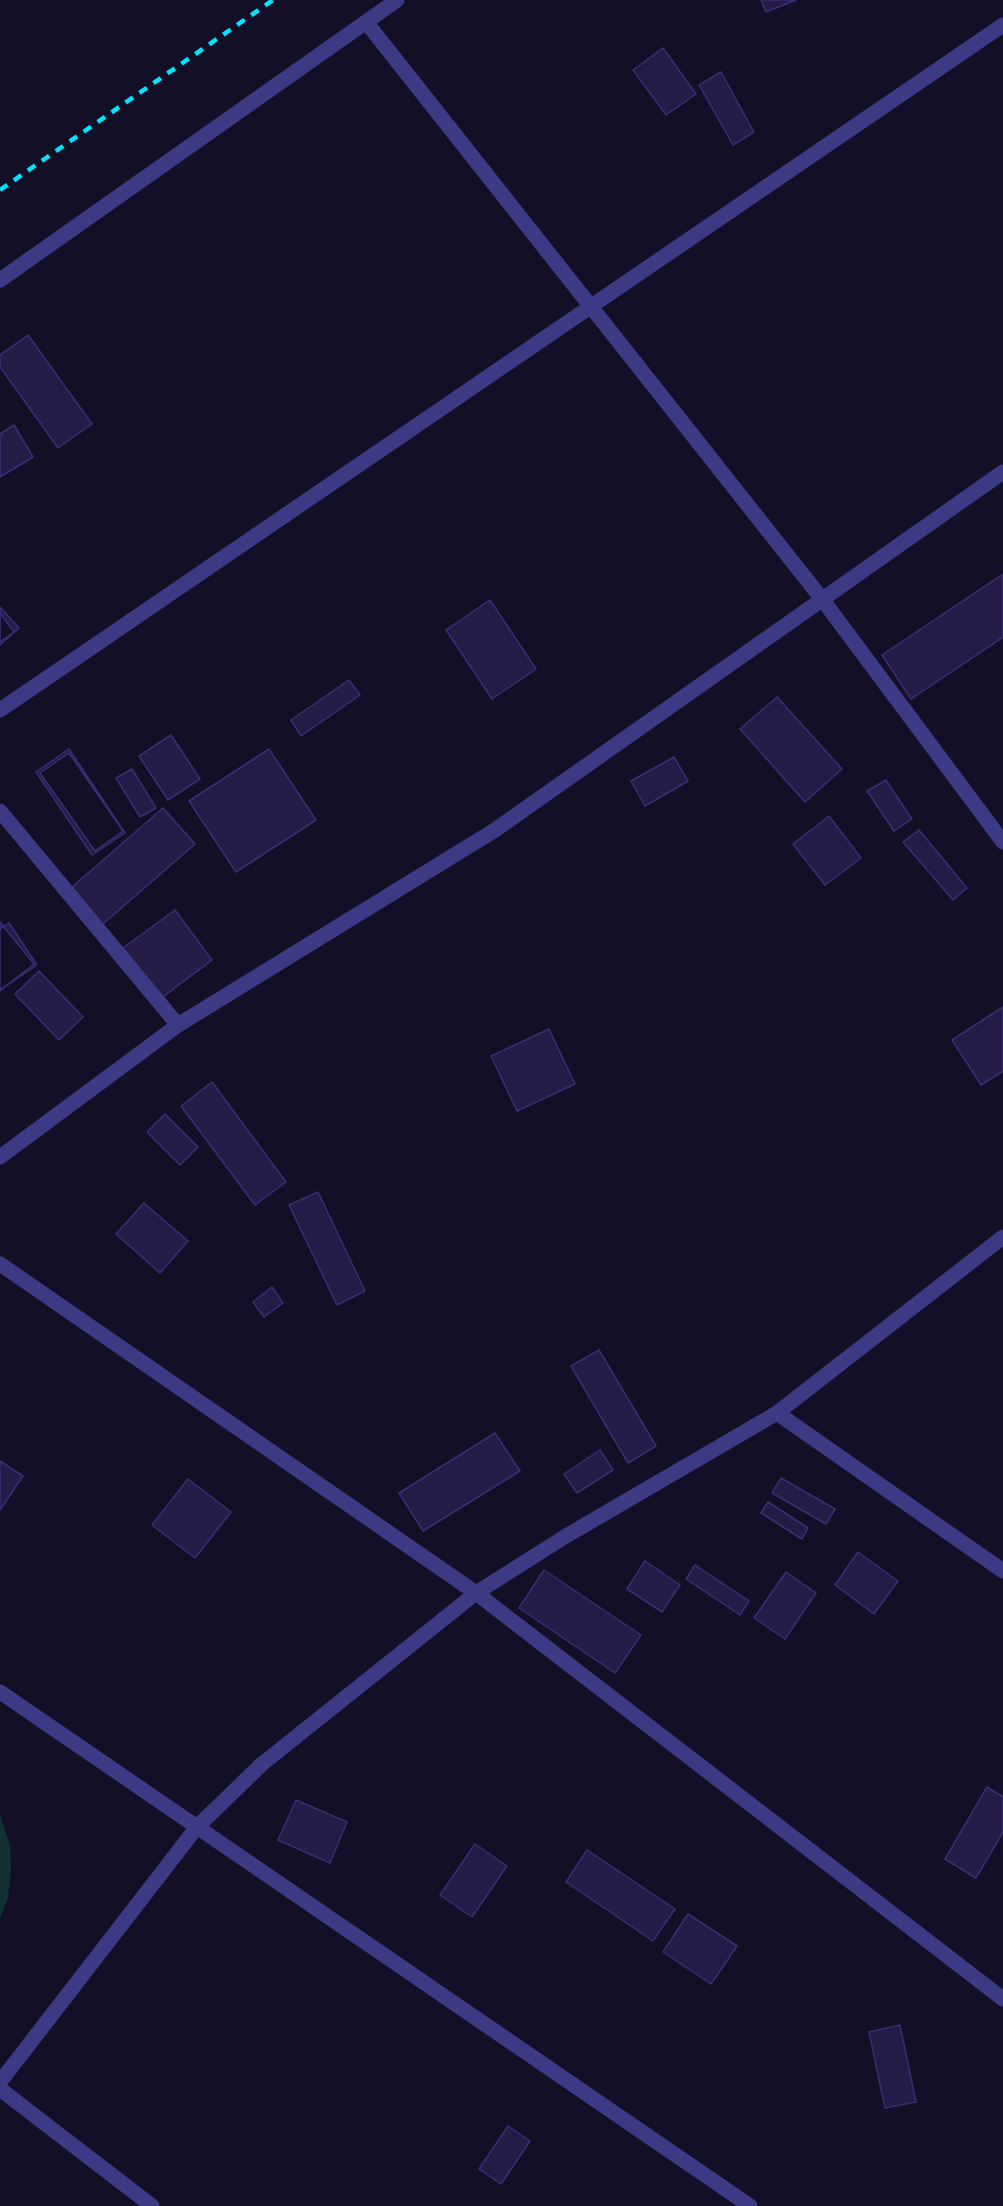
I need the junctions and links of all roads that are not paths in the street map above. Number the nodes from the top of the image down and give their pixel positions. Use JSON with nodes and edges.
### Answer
{"nodes":[{"id":1,"x":397,"y":0,"type":"edge"},
{"id":2,"x":366,"y":22,"type":"junction"},
{"id":3,"x":1003,"y":25,"type":"edge"},
{"id":4,"x":0,"y":280,"type":"edge"},
{"id":5,"x":591,"y":306,"type":"junction"},
{"id":6,"x":1003,"y":472,"type":"edge"},
{"id":7,"x":822,"y":599,"type":"junction"},
{"id":8,"x":0,"y":710,"type":"edge"},
{"id":9,"x":0,"y":811,"type":"edge"},
{"id":10,"x":1003,"y":842,"type":"edge"},
{"id":11,"x":178,"y":1025,"type":"junction"},
{"id":12,"x":0,"y":1157,"type":"edge"},
{"id":13,"x":1003,"y":1237,"type":"edge"},
{"id":14,"x":0,"y":1264,"type":"edge"},
{"id":15,"x":777,"y":1413,"type":"junction"},
{"id":16,"x":1003,"y":1571,"type":"edge"},
{"id":17,"x":476,"y":1593,"type":"junction"},
{"id":18,"x":0,"y":1692,"type":"edge"},
{"id":19,"x":197,"y":1827,"type":"junction"},
{"id":20,"x":1003,"y":1999,"type":"edge"},
{"id":21,"x":0,"y":2082,"type":"edge"},
{"id":22,"x":0,"y":2089,"type":"edge"},
{"id":23,"x":152,"y":2206,"type":"edge"},
{"id":24,"x":750,"y":2206,"type":"edge"}],
"edges":[{"from":1,"to":2,"type":"street"},
{"from":2,"to":4,"type":"street"},
{"from":2,"to":5,"type":"street"},
{"from":3,"to":5,"type":"street"},
{"from":5,"to":7,"type":"street"},
{"from":5,"to":8,"type":"street"},
{"from":6,"to":7,"type":"street"},
{"from":7,"to":10,"type":"street"},
{"from":7,"to":11,"type":"street"},
{"from":9,"to":11,"type":"street"},
{"from":11,"to":12,"type":"street"},
{"from":13,"to":15,"type":"street"},
{"from":14,"to":17,"type":"street"},
{"from":15,"to":16,"type":"street"},
{"from":15,"to":17,"type":"street"},
{"from":17,"to":19,"type":"street"},
{"from":17,"to":20,"type":"street"},
{"from":18,"to":19,"type":"street"},
{"from":19,"to":21,"type":"street"},
{"from":19,"to":24,"type":"street"},
{"from":22,"to":23,"type":"street"}]}
